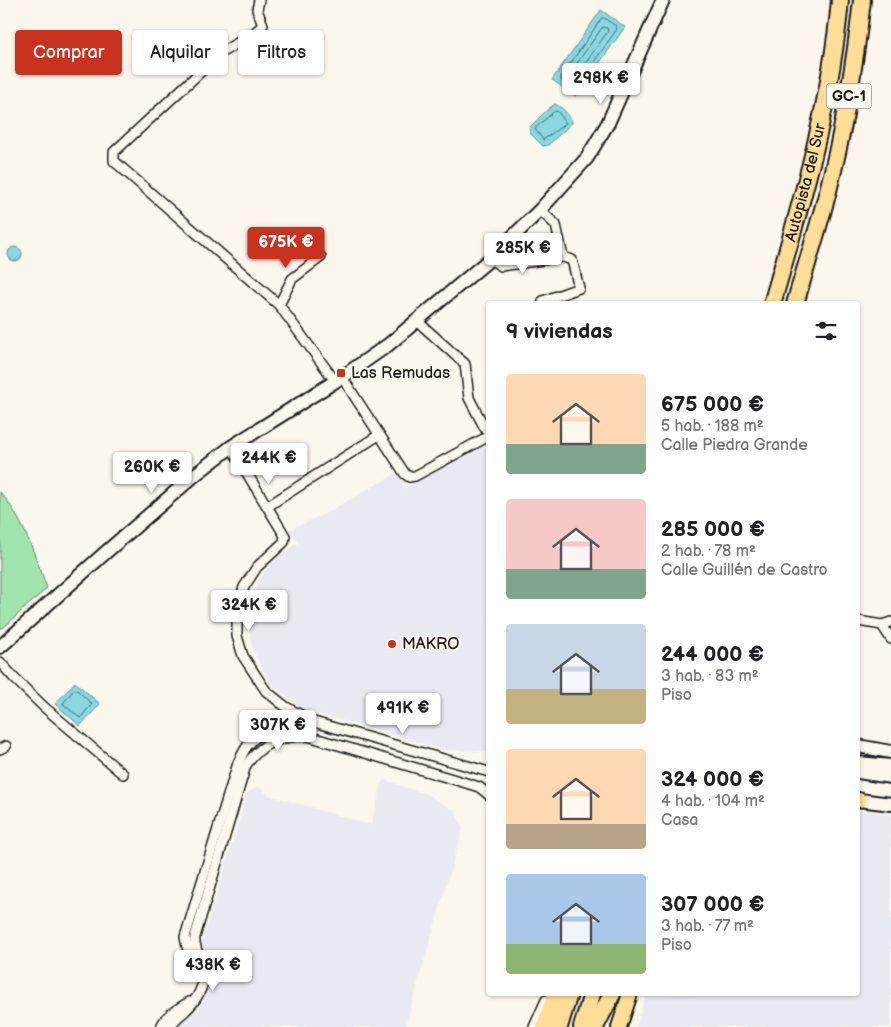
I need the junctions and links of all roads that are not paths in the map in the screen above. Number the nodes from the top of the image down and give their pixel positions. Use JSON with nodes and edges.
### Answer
{"nodes":[{"id":1,"x":259,"y":0,"type":"edge"},
{"id":2,"x":663,"y":0,"type":"edge"},
{"id":3,"x":840,"y":0,"type":"edge"},
{"id":4,"x":862,"y":0,"type":"edge"},
{"id":5,"x":258,"y":30,"type":"edge"},
{"id":6,"x":238,"y":43,"type":"edge"},
{"id":7,"x":806,"y":186,"type":"junction"},
{"id":8,"x":828,"y":190,"type":"junction"},
{"id":9,"x":540,"y":210,"type":"junction"},
{"id":10,"x":563,"y":257,"type":"junction"},
{"id":11,"x":321,"y":258,"type":"dead end"},
{"id":12,"x":490,"y":259,"type":"junction"},
{"id":13,"x":543,"y":301,"type":"edge"},
{"id":14,"x":762,"y":301,"type":"edge"},
{"id":15,"x":773,"y":301,"type":"edge"},
{"id":16,"x":796,"y":301,"type":"edge"},
{"id":17,"x":805,"y":301,"type":"edge"},
{"id":18,"x":279,"y":304,"type":"junction"},
{"id":19,"x":416,"y":320,"type":"junction"},
{"id":20,"x":339,"y":379,"type":"junction"},
{"id":21,"x":486,"y":430,"type":"edge"},
{"id":22,"x":379,"y":435,"type":"junction"},
{"id":23,"x":486,"y":438,"type":"edge"},
{"id":24,"x":230,"y":447,"type":"junction"},
{"id":25,"x":268,"y":506,"type":"junction"},
{"id":26,"x":860,"y":621,"type":"edge"},
{"id":27,"x":887,"y":623,"type":"edge"},
{"id":28,"x":891,"y":640,"type":"edge"},
{"id":29,"x":0,"y":646,"type":"edge"},
{"id":30,"x":0,"y":662,"type":"edge"},
{"id":31,"x":314,"y":722,"type":"junction"},
{"id":32,"x":860,"y":746,"type":"edge"},
{"id":33,"x":891,"y":752,"type":"edge"},
{"id":34,"x":860,"y":763,"type":"edge"},
{"id":35,"x":891,"y":766,"type":"edge"},
{"id":36,"x":486,"y":771,"type":"edge"},
{"id":37,"x":860,"y":772,"type":"edge"},
{"id":38,"x":123,"y":774,"type":"dead end"},
{"id":39,"x":891,"y":777,"type":"edge"},
{"id":40,"x":486,"y":793,"type":"edge"},
{"id":41,"x":860,"y":800,"type":"edge"},
{"id":42,"x":891,"y":804,"type":"edge"},
{"id":43,"x":550,"y":996,"type":"edge"},
{"id":44,"x":568,"y":996,"type":"edge"},
{"id":45,"x":591,"y":996,"type":"edge"},
{"id":46,"x":611,"y":996,"type":"edge"},
{"id":47,"x":629,"y":996,"type":"edge"},
{"id":48,"x":161,"y":1027,"type":"edge"},
{"id":49,"x":170,"y":1027,"type":"edge"},
{"id":50,"x":536,"y":1027,"type":"edge"},
{"id":51,"x":546,"y":1027,"type":"edge"},
{"id":52,"x":560,"y":1027,"type":"edge"},
{"id":53,"x":582,"y":1027,"type":"edge"},
{"id":54,"x":595,"y":1027,"type":"edge"},
{"id":55,"x":620,"y":1027,"type":"edge"}],
"edges":[{"from":1,"to":5,"type":"street"},
{"from":2,"to":9,"type":"street"},
{"from":3,"to":7,"type":"highway","name":"Autopista del Sur","number":"GC-1"},
{"from":4,"to":8,"type":"highway","name":"Autopista del Sur","number":"GC-1"},
{"from":6,"to":18,"type":"street"},
{"from":7,"to":14,"type":"highway"},
{"from":7,"to":15,"type":"highway","name":"Autopista del Sur","number":"GC-1"},
{"from":8,"to":16,"type":"highway","name":"Autopista del Sur","number":"GC-1"},
{"from":8,"to":17,"type":"highway"},
{"from":9,"to":10,"type":"street"},
{"from":9,"to":12,"type":"street"},
{"from":10,"to":12,"type":"street"},
{"from":10,"to":13,"type":"street"},
{"from":11,"to":18,"type":"street"},
{"from":12,"to":19,"type":"street"},
{"from":18,"to":20,"type":"street"},
{"from":19,"to":20,"type":"street"},
{"from":19,"to":21,"type":"street"},
{"from":20,"to":22,"type":"street"},
{"from":20,"to":24,"type":"street"},
{"from":22,"to":23,"type":"street"},
{"from":22,"to":25,"type":"street"},
{"from":24,"to":25,"type":"street"},
{"from":24,"to":29,"type":"street"},
{"from":25,"to":31,"type":"street"},
{"from":26,"to":27,"type":"street"},
{"from":27,"to":28,"type":"street"},
{"from":30,"to":38,"type":"street"},
{"from":31,"to":36,"type":"street"},
{"from":31,"to":48,"type":"street"},
{"from":32,"to":33,"type":"street"},
{"from":34,"to":35,"type":"street"},
{"from":37,"to":39,"type":"street"},
{"from":40,"to":49,"type":"street"},
{"from":41,"to":42,"type":"street"},
{"from":43,"to":50,"type":"street"},
{"from":43,"to":51,"type":"highway"},
{"from":44,"to":52,"type":"highway"},
{"from":45,"to":53,"type":"highway"},
{"from":46,"to":54,"type":"highway"},
{"from":47,"to":55,"type":"main road"}]}
